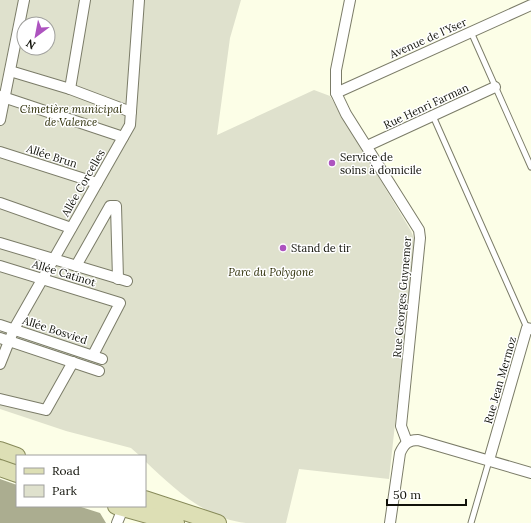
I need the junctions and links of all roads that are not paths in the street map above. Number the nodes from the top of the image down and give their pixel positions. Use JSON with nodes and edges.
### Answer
{"nodes":[{"id":1,"x":24,"y":0,"type":"edge"},
{"id":2,"x":85,"y":0,"type":"edge"},
{"id":3,"x":139,"y":0,"type":"edge"},
{"id":4,"x":350,"y":0,"type":"edge"},
{"id":5,"x":531,"y":5,"type":"edge"},
{"id":6,"x":471,"y":32,"type":"junction"},
{"id":7,"x":10,"y":71,"type":"junction"},
{"id":8,"x":495,"y":87,"type":"junction"},
{"id":9,"x":70,"y":90,"type":"junction"},
{"id":10,"x":336,"y":93,"type":"junction"},
{"id":11,"x":2,"y":97,"type":"edge"},
{"id":12,"x":131,"y":112,"type":"junction"},
{"id":13,"x":433,"y":116,"type":"junction"},
{"id":14,"x":0,"y":120,"type":"edge"},
{"id":15,"x":123,"y":137,"type":"junction"},
{"id":16,"x":366,"y":146,"type":"junction"},
{"id":17,"x":0,"y":152,"type":"edge"},
{"id":18,"x":531,"y":168,"type":"edge"},
{"id":19,"x":97,"y":183,"type":"junction"},
{"id":20,"x":0,"y":203,"type":"edge"},
{"id":21,"x":71,"y":228,"type":"junction"},
{"id":22,"x":0,"y":243,"type":"edge"},
{"id":23,"x":54,"y":259,"type":"junction"},
{"id":24,"x":0,"y":266,"type":"edge"},
{"id":25,"x":76,"y":266,"type":"junction"},
{"id":26,"x":43,"y":278,"type":"junction"},
{"id":27,"x":0,"y":325,"type":"edge"},
{"id":28,"x":529,"y":328,"type":"edge"},
{"id":29,"x":14,"y":329,"type":"junction"},
{"id":30,"x":4,"y":340,"type":"edge"},
{"id":31,"x":98,"y":357,"type":"joint"},
{"id":32,"x":73,"y":362,"type":"junction"},
{"id":33,"x":0,"y":364,"type":"edge"},
{"id":34,"x":99,"y":371,"type":"dead end"},
{"id":35,"x":0,"y":399,"type":"edge"},
{"id":36,"x":407,"y":442,"type":"junction"},
{"id":37,"x":0,"y":450,"type":"edge"},
{"id":38,"x":16,"y":456,"type":"edge"},
{"id":39,"x":489,"y":460,"type":"junction"},
{"id":40,"x":0,"y":468,"type":"edge"},
{"id":41,"x":531,"y":472,"type":"edge"},
{"id":42,"x":16,"y":474,"type":"edge"},
{"id":43,"x":146,"y":502,"type":"edge"},
{"id":44,"x":123,"y":510,"type":"edge"},
{"id":45,"x":176,"y":517,"type":"edge"},
{"id":46,"x":218,"y":523,"type":"edge"},
{"id":47,"x":390,"y":523,"type":"edge"},
{"id":48,"x":471,"y":523,"type":"edge"}],
"edges":[{"from":1,"to":7,"type":"street"},
{"from":2,"to":9,"type":"street"},
{"from":3,"to":12,"type":"street","name":"Allée Corcelles"},
{"from":4,"to":10,"type":"street"},
{"from":5,"to":6,"type":"street","name":"Avenue de l'Yser"},
{"from":6,"to":8,"type":"lane"},
{"from":6,"to":10,"type":"street","name":"Avenue de l'Yser"},
{"from":7,"to":9,"type":"street"},
{"from":7,"to":11,"type":"street"},
{"from":8,"to":13,"type":"street","name":"Rue Henri Farman"},
{"from":8,"to":18,"type":"lane"},
{"from":9,"to":12,"type":"street"},
{"from":10,"to":16,"type":"street","name":"Rue Georges Guynemer"},
{"from":11,"to":14,"type":"street"},
{"from":11,"to":15,"type":"street"},
{"from":12,"to":15,"type":"street","name":"Allée Corcelles"},
{"from":13,"to":16,"type":"street","name":"Rue Henri Farman"},
{"from":13,"to":28,"type":"lane","name":"Rue Jean Mermoz"},
{"from":15,"to":19,"type":"street","name":"Allée Corcelles"},
{"from":16,"to":36,"type":"street","name":"Rue Georges Guynemer"},
{"from":17,"to":19,"type":"street","name":"Allée Brun"},
{"from":19,"to":21,"type":"street","name":"Allée Corcelles"},
{"from":20,"to":21,"type":"street"},
{"from":21,"to":23,"type":"street","name":"Allée Corcelles"},
{"from":22,"to":23,"type":"street"},
{"from":23,"to":25,"type":"street"},
{"from":23,"to":26,"type":"street","name":"Allée Corcelles"},
{"from":24,"to":26,"type":"street","name":"Allée Catinot"},
{"from":25,"to":25,"type":"street"},
{"from":26,"to":29,"type":"street","name":"Allée Corcelles"},
{"from":26,"to":31,"type":"street","name":"Allée Catinot"},
{"from":27,"to":29,"type":"street","name":"Allée Bosvied"},
{"from":28,"to":39,"type":"street","name":"Rue Jean Mermoz"},
{"from":29,"to":30,"type":"street","name":"Allée Corcelles"},
{"from":29,"to":31,"type":"street","name":"Allée Bosvied"},
{"from":30,"to":32,"type":"street"},
{"from":30,"to":33,"type":"street","name":"Allée Corcelles"},
{"from":32,"to":34,"type":"street"},
{"from":32,"to":35,"type":"street"},
{"from":36,"to":39,"type":"street"},
{"from":36,"to":47,"type":"street"},
{"from":37,"to":38,"type":"main road"},
{"from":39,"to":41,"type":"street"},
{"from":39,"to":48,"type":"lane","name":"Rue Jean Mermoz"},
{"from":40,"to":42,"type":"main road"},
{"from":43,"to":45,"type":"main road"},
{"from":44,"to":45,"type":"main road"},
{"from":45,"to":46,"type":"main road"}]}
